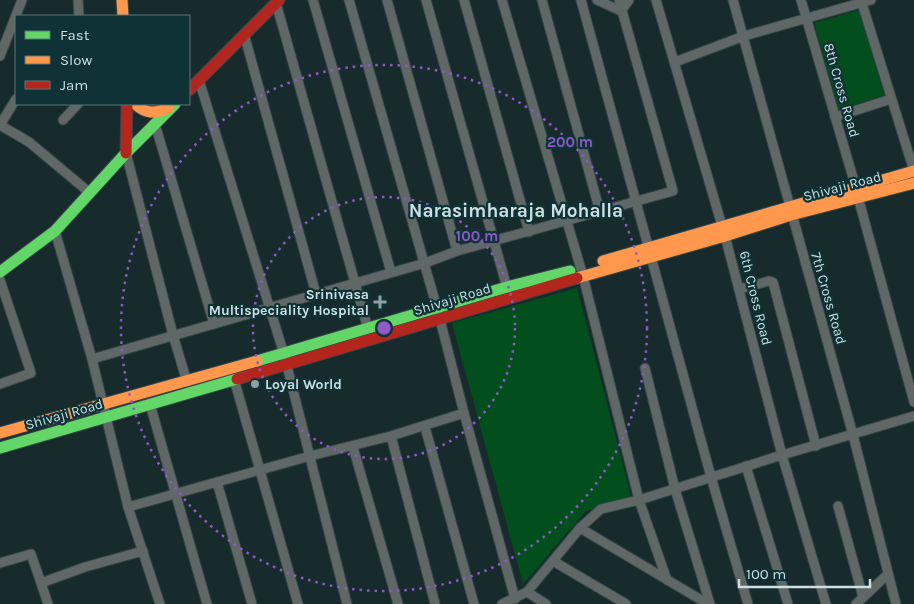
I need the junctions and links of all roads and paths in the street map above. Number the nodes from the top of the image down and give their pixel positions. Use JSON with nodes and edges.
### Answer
{"nodes":[{"id":1,"x":22,"y":0,"type":"edge"},
{"id":2,"x":78,"y":0,"type":"edge"},
{"id":3,"x":122,"y":0,"type":"edge"},
{"id":4,"x":312,"y":0,"type":"edge"},
{"id":5,"x":350,"y":0,"type":"edge"},
{"id":6,"x":387,"y":0,"type":"edge"},
{"id":7,"x":426,"y":0,"type":"edge"},
{"id":8,"x":464,"y":0,"type":"edge"},
{"id":9,"x":502,"y":0,"type":"edge"},
{"id":10,"x":542,"y":0,"type":"edge"},
{"id":11,"x":581,"y":0,"type":"edge"},
{"id":12,"x":597,"y":0,"type":"edge"},
{"id":13,"x":619,"y":0,"type":"edge"},
{"id":14,"x":628,"y":0,"type":"edge"},
{"id":15,"x":733,"y":0,"type":"edge"},
{"id":16,"x":801,"y":0,"type":"edge"},
{"id":17,"x":658,"y":1,"type":"edge"},
{"id":18,"x":865,"y":1,"type":"edge"},
{"id":19,"x":277,"y":2,"type":"edge"},
{"id":20,"x":621,"y":11,"type":"junction"},
{"id":21,"x":16,"y":15,"type":"edge"},
{"id":22,"x":79,"y":15,"type":"edge"},
{"id":23,"x":124,"y":15,"type":"edge"},
{"id":24,"x":15,"y":18,"type":"edge"},
{"id":25,"x":806,"y":19,"type":"junction"},
{"id":26,"x":244,"y":34,"type":"junction"},
{"id":27,"x":744,"y":36,"type":"junction"},
{"id":28,"x":0,"y":56,"type":"edge"},
{"id":29,"x":675,"y":62,"type":"junction"},
{"id":30,"x":199,"y":80,"type":"junction"},
{"id":31,"x":190,"y":89,"type":"edge"},
{"id":32,"x":891,"y":99,"type":"junction"},
{"id":33,"x":15,"y":101,"type":"edge"},
{"id":34,"x":77,"y":105,"type":"edge"},
{"id":35,"x":127,"y":105,"type":"edge"},
{"id":36,"x":136,"y":105,"type":"edge"},
{"id":37,"x":173,"y":105,"type":"edge"},
{"id":38,"x":835,"y":117,"type":"junction"},
{"id":39,"x":63,"y":120,"type":"dead end"},
{"id":40,"x":155,"y":124,"type":"junction"},
{"id":41,"x":0,"y":125,"type":"edge"},
{"id":42,"x":126,"y":153,"type":"junction"},
{"id":43,"x":914,"y":171,"type":"edge"},
{"id":44,"x":914,"y":183,"type":"edge"},
{"id":45,"x":857,"y":192,"type":"junction"},
{"id":46,"x":90,"y":193,"type":"junction"},
{"id":47,"x":637,"y":201,"type":"junction"},
{"id":48,"x":790,"y":211,"type":"junction"},
{"id":49,"x":600,"y":212,"type":"junction"},
{"id":50,"x":567,"y":221,"type":"junction"},
{"id":51,"x":55,"y":231,"type":"junction"},
{"id":52,"x":724,"y":231,"type":"junction"},
{"id":53,"x":529,"y":232,"type":"junction"},
{"id":54,"x":494,"y":241,"type":"junction"},
{"id":55,"x":457,"y":251,"type":"junction"},
{"id":56,"x":651,"y":252,"type":"junction"},
{"id":57,"x":424,"y":263,"type":"junction"},
{"id":58,"x":0,"y":272,"type":"edge"},
{"id":59,"x":391,"y":272,"type":"junction"},
{"id":60,"x":582,"y":272,"type":"junction"},
{"id":61,"x":0,"y":280,"type":"edge"},
{"id":62,"x":354,"y":282,"type":"junction"},
{"id":63,"x":739,"y":289,"type":"junction"},
{"id":64,"x":508,"y":292,"type":"junction"},
{"id":65,"x":316,"y":294,"type":"junction"},
{"id":66,"x":270,"y":307,"type":"junction"},
{"id":67,"x":439,"y":314,"type":"junction"},
{"id":68,"x":214,"y":324,"type":"junction"},
{"id":69,"x":368,"y":329,"type":"junction"},
{"id":70,"x":173,"y":335,"type":"junction"},
{"id":71,"x":92,"y":359,"type":"junction"},
{"id":72,"x":285,"y":359,"type":"junction"},
{"id":73,"x":645,"y":368,"type":"dead end"},
{"id":74,"x":234,"y":379,"type":"junction"},
{"id":75,"x":187,"y":382,"type":"junction"},
{"id":76,"x":0,"y":384,"type":"edge"},
{"id":77,"x":914,"y":402,"type":"edge"},
{"id":78,"x":103,"y":404,"type":"junction"},
{"id":79,"x":150,"y":404,"type":"junction"},
{"id":80,"x":464,"y":413,"type":"junction"},
{"id":81,"x":914,"y":416,"type":"edge"},
{"id":82,"x":106,"y":417,"type":"junction"},
{"id":83,"x":425,"y":427,"type":"junction"},
{"id":84,"x":0,"y":433,"type":"edge"},
{"id":85,"x":853,"y":435,"type":"junction"},
{"id":86,"x":391,"y":436,"type":"junction"},
{"id":87,"x":816,"y":446,"type":"junction"},
{"id":88,"x":353,"y":447,"type":"junction"},
{"id":89,"x":0,"y":448,"type":"edge"},
{"id":90,"x":782,"y":455,"type":"junction"},
{"id":91,"x":310,"y":456,"type":"junction"},
{"id":92,"x":746,"y":466,"type":"junction"},
{"id":93,"x":260,"y":470,"type":"junction"},
{"id":94,"x":711,"y":477,"type":"junction"},
{"id":95,"x":217,"y":482,"type":"junction"},
{"id":96,"x":675,"y":489,"type":"junction"},
{"id":97,"x":175,"y":494,"type":"junction"},
{"id":98,"x":639,"y":500,"type":"junction"},
{"id":99,"x":838,"y":506,"type":"dead end"},
{"id":100,"x":128,"y":507,"type":"junction"},
{"id":101,"x":580,"y":528,"type":"junction"},
{"id":102,"x":143,"y":551,"type":"junction"},
{"id":103,"x":553,"y":561,"type":"junction"},
{"id":104,"x":0,"y":563,"type":"edge"},
{"id":105,"x":888,"y":574,"type":"junction"},
{"id":106,"x":667,"y":580,"type":"junction"},
{"id":107,"x":41,"y":583,"type":"junction"},
{"id":108,"x":527,"y":592,"type":"junction"},
{"id":109,"x":863,"y":597,"type":"junction"},
{"id":110,"x":515,"y":599,"type":"junction"},
{"id":111,"x":48,"y":604,"type":"edge"},
{"id":112,"x":160,"y":604,"type":"edge"},
{"id":113,"x":207,"y":604,"type":"edge"},
{"id":114,"x":252,"y":604,"type":"edge"},
{"id":115,"x":298,"y":604,"type":"edge"},
{"id":116,"x":347,"y":604,"type":"edge"},
{"id":117,"x":398,"y":604,"type":"edge"},
{"id":118,"x":435,"y":604,"type":"edge"},
{"id":119,"x":474,"y":604,"type":"edge"},
{"id":120,"x":502,"y":604,"type":"edge"},
{"id":121,"x":546,"y":604,"type":"edge"},
{"id":122,"x":626,"y":604,"type":"edge"},
{"id":123,"x":709,"y":604,"type":"edge"},
{"id":124,"x":748,"y":604,"type":"edge"},
{"id":125,"x":788,"y":604,"type":"edge"},
{"id":126,"x":826,"y":604,"type":"edge"},
{"id":127,"x":856,"y":604,"type":"edge"},
{"id":128,"x":896,"y":604,"type":"edge"}],
"edges":[{"from":1,"to":21,"type":"street"},
{"from":2,"to":22,"type":"street"},
{"from":3,"to":23,"type":"street"},
{"from":4,"to":59,"type":"street"},
{"from":5,"to":57,"type":"street"},
{"from":6,"to":55,"type":"street"},
{"from":7,"to":54,"type":"street"},
{"from":8,"to":53,"type":"street"},
{"from":9,"to":50,"type":"street"},
{"from":10,"to":49,"type":"street"},
{"from":11,"to":47,"type":"street"},
{"from":12,"to":20,"type":"street"},
{"from":13,"to":20,"type":"street"},
{"from":14,"to":20,"type":"street"},
{"from":15,"to":27,"type":"street","name":"7th Cross Road"},
{"from":16,"to":25,"type":"street","name":"8th Cross Road"},
{"from":17,"to":29,"type":"street","name":"6th Cross Road"},
{"from":18,"to":25,"type":"street"},
{"from":18,"to":32,"type":"street"},
{"from":19,"to":26,"type":"street"},
{"from":19,"to":62,"type":"street"},
{"from":20,"to":47,"type":"street"},
{"from":24,"to":28,"type":"street"},
{"from":25,"to":27,"type":"street"},
{"from":25,"to":38,"type":"street","name":"8th Cross Road"},
{"from":26,"to":30,"type":"street"},
{"from":26,"to":65,"type":"street"},
{"from":27,"to":29,"type":"street"},
{"from":27,"to":48,"type":"street","name":"7th Cross Road"},
{"from":29,"to":52,"type":"street","name":"6th Cross Road"},
{"from":30,"to":31,"type":"street"},
{"from":30,"to":66,"type":"street"},
{"from":32,"to":38,"type":"street"},
{"from":32,"to":43,"type":"street"},
{"from":33,"to":41,"type":"street"},
{"from":34,"to":39,"type":"street"},
{"from":35,"to":42,"type":"street"},
{"from":36,"to":37,"type":"street"},
{"from":37,"to":40,"type":"street"},
{"from":38,"to":45,"type":"street","name":"8th Cross Road"},
{"from":40,"to":42,"type":"street"},
{"from":40,"to":68,"type":"street"},
{"from":41,"to":46,"type":"street"},
{"from":42,"to":46,"type":"street"},
{"from":42,"to":70,"type":"street"},
{"from":43,"to":45,"type":"street"},
{"from":44,"to":45,"type":"street","name":"Shivaji Road"},
{"from":45,"to":48,"type":"street","name":"Shivaji Road"},
{"from":45,"to":77,"type":"street","name":"8th Cross Road"},
{"from":46,"to":51,"type":"street"},
{"from":47,"to":49,"type":"street"},
{"from":47,"to":56,"type":"street"},
{"from":48,"to":52,"type":"street","name":"Shivaji Road"},
{"from":48,"to":85,"type":"street","name":"7th Cross Road"},
{"from":49,"to":50,"type":"street"},
{"from":50,"to":53,"type":"street"},
{"from":50,"to":60,"type":"street"},
{"from":51,"to":58,"type":"street"},
{"from":51,"to":71,"type":"street"},
{"from":52,"to":56,"type":"street","name":"Shivaji Road"},
{"from":52,"to":63,"type":"street","name":"6th Cross Road"},
{"from":53,"to":54,"type":"street"},
{"from":54,"to":55,"type":"street"},
{"from":54,"to":64,"type":"street"},
{"from":55,"to":57,"type":"street"},
{"from":56,"to":60,"type":"street","name":"Shivaji Road"},
{"from":56,"to":94,"type":"street"},
{"from":57,"to":59,"type":"street"},
{"from":57,"to":67,"type":"street"},
{"from":59,"to":62,"type":"street"},
{"from":60,"to":64,"type":"street","name":"Shivaji Road"},
{"from":60,"to":98,"type":"street"},
{"from":61,"to":76,"type":"street"},
{"from":62,"to":65,"type":"street"},
{"from":62,"to":69,"type":"street"},
{"from":63,"to":87,"type":"street"},
{"from":63,"to":90,"type":"street","name":"6th Cross Road"},
{"from":64,"to":67,"type":"street","name":"Shivaji Road"},
{"from":65,"to":66,"type":"street"},
{"from":66,"to":68,"type":"street"},
{"from":66,"to":72,"type":"street"},
{"from":67,"to":69,"type":"street"},
{"from":67,"to":72,"type":"street","name":"Shivaji Road"},
{"from":67,"to":80,"type":"street"},
{"from":68,"to":70,"type":"street"},
{"from":69,"to":72,"type":"street"},
{"from":70,"to":71,"type":"street"},
{"from":70,"to":75,"type":"street"},
{"from":71,"to":78,"type":"street"},
{"from":72,"to":74,"type":"street","name":"Shivaji Road"},
{"from":72,"to":75,"type":"street"},
{"from":72,"to":91,"type":"street"},
{"from":73,"to":96,"type":"street"},
{"from":74,"to":79,"type":"street","name":"Shivaji Road"},
{"from":74,"to":93,"type":"street"},
{"from":75,"to":78,"type":"street"},
{"from":78,"to":82,"type":"street"},
{"from":78,"to":84,"type":"street"},
{"from":79,"to":82,"type":"street","name":"Shivaji Road"},
{"from":79,"to":97,"type":"street"},
{"from":80,"to":83,"type":"street"},
{"from":80,"to":110,"type":"street"},
{"from":81,"to":85,"type":"street"},
{"from":82,"to":89,"type":"street","name":"Shivaji Road"},
{"from":82,"to":100,"type":"street"},
{"from":83,"to":86,"type":"street"},
{"from":83,"to":119,"type":"street"},
{"from":85,"to":87,"type":"street"},
{"from":85,"to":105,"type":"street","name":"7th Cross Road"},
{"from":86,"to":88,"type":"street"},
{"from":86,"to":118,"type":"street"},
{"from":87,"to":90,"type":"street"},
{"from":88,"to":91,"type":"street"},
{"from":88,"to":117,"type":"street"},
{"from":90,"to":92,"type":"street"},
{"from":90,"to":126,"type":"street","name":"6th Cross Road"},
{"from":91,"to":93,"type":"street"},
{"from":91,"to":116,"type":"street"},
{"from":92,"to":94,"type":"street"},
{"from":92,"to":125,"type":"street"},
{"from":93,"to":95,"type":"street"},
{"from":93,"to":115,"type":"street"},
{"from":94,"to":96,"type":"street"},
{"from":94,"to":124,"type":"street"},
{"from":95,"to":97,"type":"street"},
{"from":95,"to":114,"type":"street"},
{"from":96,"to":98,"type":"street"},
{"from":96,"to":123,"type":"street"},
{"from":97,"to":100,"type":"street"},
{"from":97,"to":113,"type":"street"},
{"from":98,"to":101,"type":"street"},
{"from":98,"to":106,"type":"street"},
{"from":99,"to":109,"type":"street"},
{"from":100,"to":102,"type":"street"},
{"from":101,"to":103,"type":"street"},
{"from":101,"to":106,"type":"street"},
{"from":102,"to":107,"type":"street"},
{"from":102,"to":112,"type":"street"},
{"from":103,"to":108,"type":"street"},
{"from":103,"to":122,"type":"street"},
{"from":104,"to":107,"type":"street"},
{"from":105,"to":109,"type":"street"},
{"from":105,"to":128,"type":"street","name":"7th Cross Road"},
{"from":106,"to":123,"type":"street"},
{"from":107,"to":111,"type":"street"},
{"from":108,"to":110,"type":"street"},
{"from":108,"to":121,"type":"street"},
{"from":109,"to":127,"type":"street"},
{"from":110,"to":120,"type":"street"}]}
